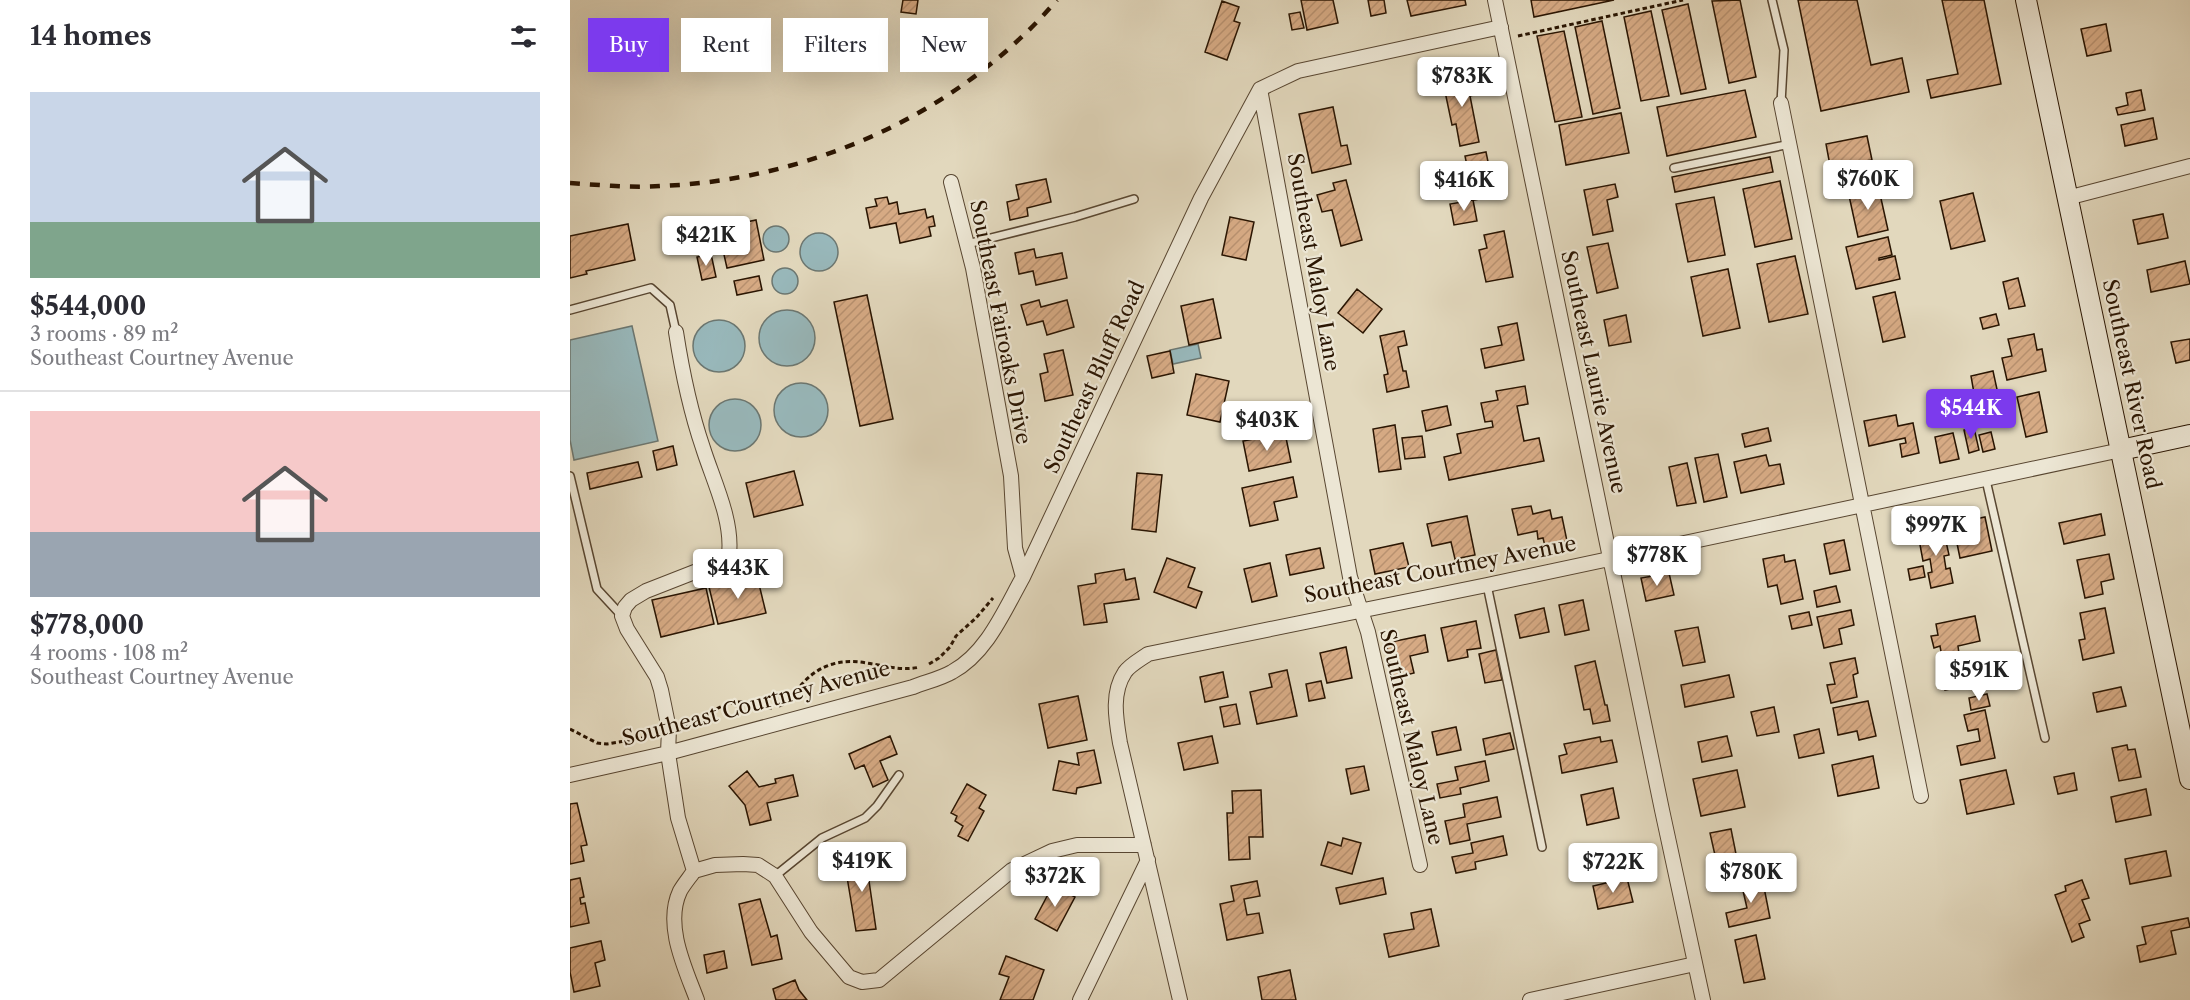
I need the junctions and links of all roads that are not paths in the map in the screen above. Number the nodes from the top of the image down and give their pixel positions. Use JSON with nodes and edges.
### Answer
{"nodes":[{"id":1,"x":1496,"y":0,"type":"edge"},
{"id":2,"x":1772,"y":0,"type":"edge"},
{"id":3,"x":2026,"y":0,"type":"edge"},
{"id":4,"x":1502,"y":33,"type":"junction"},
{"id":5,"x":1260,"y":89,"type":"junction"},
{"id":6,"x":1781,"y":103,"type":"joint"},
{"id":7,"x":1790,"y":144,"type":"junction"},
{"id":8,"x":2190,"y":166,"type":"edge"},
{"id":9,"x":1674,"y":168,"type":"dead end"},
{"id":10,"x":951,"y":182,"type":"dead end"},
{"id":11,"x":2067,"y":198,"type":"junction"},
{"id":12,"x":1134,"y":199,"type":"dead end"},
{"id":13,"x":967,"y":244,"type":"junction"},
{"id":14,"x":570,"y":310,"type":"edge"},
{"id":15,"x":676,"y":332,"type":"joint"},
{"id":16,"x":2190,"y":435,"type":"edge"},
{"id":17,"x":2121,"y":450,"type":"junction"},
{"id":18,"x":570,"y":476,"type":"edge"},
{"id":19,"x":1986,"y":480,"type":"junction"},
{"id":20,"x":1862,"y":506,"type":"junction"},
{"id":21,"x":1611,"y":559,"type":"junction"},
{"id":22,"x":1023,"y":578,"type":"junction"},
{"id":23,"x":1487,"y":585,"type":"junction"},
{"id":24,"x":1360,"y":610,"type":"junction"},
{"id":25,"x":622,"y":616,"type":"junction"},
{"id":26,"x":952,"y":672,"type":"joint"},
{"id":27,"x":2045,"y":738,"type":"dead end"},
{"id":28,"x":668,"y":753,"type":"junction"},
{"id":29,"x":570,"y":775,"type":"edge"},
{"id":30,"x":899,"y":775,"type":"dead end"},
{"id":31,"x":2190,"y":779,"type":"edge"},
{"id":32,"x":1921,"y":796,"type":"dead end"},
{"id":33,"x":1144,"y":845,"type":"junction"},
{"id":34,"x":1542,"y":847,"type":"dead end"},
{"id":35,"x":1148,"y":860,"type":"junction"},
{"id":36,"x":1420,"y":865,"type":"dead end"},
{"id":37,"x":694,"y":871,"type":"junction"},
{"id":38,"x":775,"y":876,"type":"junction"},
{"id":39,"x":1695,"y":964,"type":"junction"},
{"id":40,"x":697,"y":1000,"type":"edge"},
{"id":41,"x":1080,"y":1000,"type":"edge"},
{"id":42,"x":1180,"y":1000,"type":"edge"},
{"id":43,"x":1530,"y":1000,"type":"edge"},
{"id":44,"x":1703,"y":1000,"type":"edge"}],
"edges":[{"from":1,"to":4,"type":"street","name":"Southeast Laurie Avenue"},
{"from":2,"to":6,"type":"lane"},
{"from":3,"to":11,"type":"street","name":"Southeast River Road"},
{"from":4,"to":5,"type":"street"},
{"from":4,"to":21,"type":"street","name":"Southeast Laurie Avenue"},
{"from":5,"to":22,"type":"street","name":"Southeast Bluff Road"},
{"from":5,"to":24,"type":"street","name":"Southeast Maloy Lane"},
{"from":6,"to":7,"type":"street"},
{"from":7,"to":9,"type":"lane"},
{"from":7,"to":20,"type":"street"},
{"from":8,"to":11,"type":"street"},
{"from":10,"to":13,"type":"street","name":"Southeast Fairoaks Drive"},
{"from":11,"to":17,"type":"street","name":"Southeast River Road"},
{"from":12,"to":13,"type":"lane"},
{"from":13,"to":22,"type":"street","name":"Southeast Fairoaks Drive"},
{"from":14,"to":15,"type":"lane"},
{"from":15,"to":25,"type":"street"},
{"from":16,"to":17,"type":"street","name":"Southeast Courtney Avenue"},
{"from":17,"to":19,"type":"street","name":"Southeast Courtney Avenue"},
{"from":17,"to":31,"type":"street","name":"Southeast River Road"},
{"from":18,"to":25,"type":"lane"},
{"from":19,"to":20,"type":"street","name":"Southeast Courtney Avenue"},
{"from":19,"to":27,"type":"lane"},
{"from":20,"to":21,"type":"street","name":"Southeast Courtney Avenue"},
{"from":20,"to":32,"type":"street"},
{"from":21,"to":23,"type":"street","name":"Southeast Courtney Avenue"},
{"from":21,"to":39,"type":"street","name":"Southeast Laurie Avenue"},
{"from":22,"to":26,"type":"street","name":"Southeast Bluff Road"},
{"from":23,"to":24,"type":"street","name":"Southeast Courtney Avenue"},
{"from":23,"to":34,"type":"lane"},
{"from":24,"to":33,"type":"street","name":"Southeast Courtney Avenue"},
{"from":24,"to":36,"type":"street","name":"Southeast Maloy Lane"},
{"from":25,"to":28,"type":"street"},
{"from":26,"to":28,"type":"street","name":"Southeast Courtney Avenue"},
{"from":28,"to":29,"type":"street","name":"Southeast Courtney Avenue"},
{"from":28,"to":37,"type":"street"},
{"from":30,"to":38,"type":"lane"},
{"from":33,"to":35,"type":"street"},
{"from":33,"to":38,"type":"street"},
{"from":35,"to":41,"type":"street"},
{"from":35,"to":42,"type":"street"},
{"from":37,"to":38,"type":"street"},
{"from":37,"to":40,"type":"street"},
{"from":39,"to":43,"type":"street"},
{"from":39,"to":44,"type":"street","name":"Southeast Laurie Avenue"}]}
